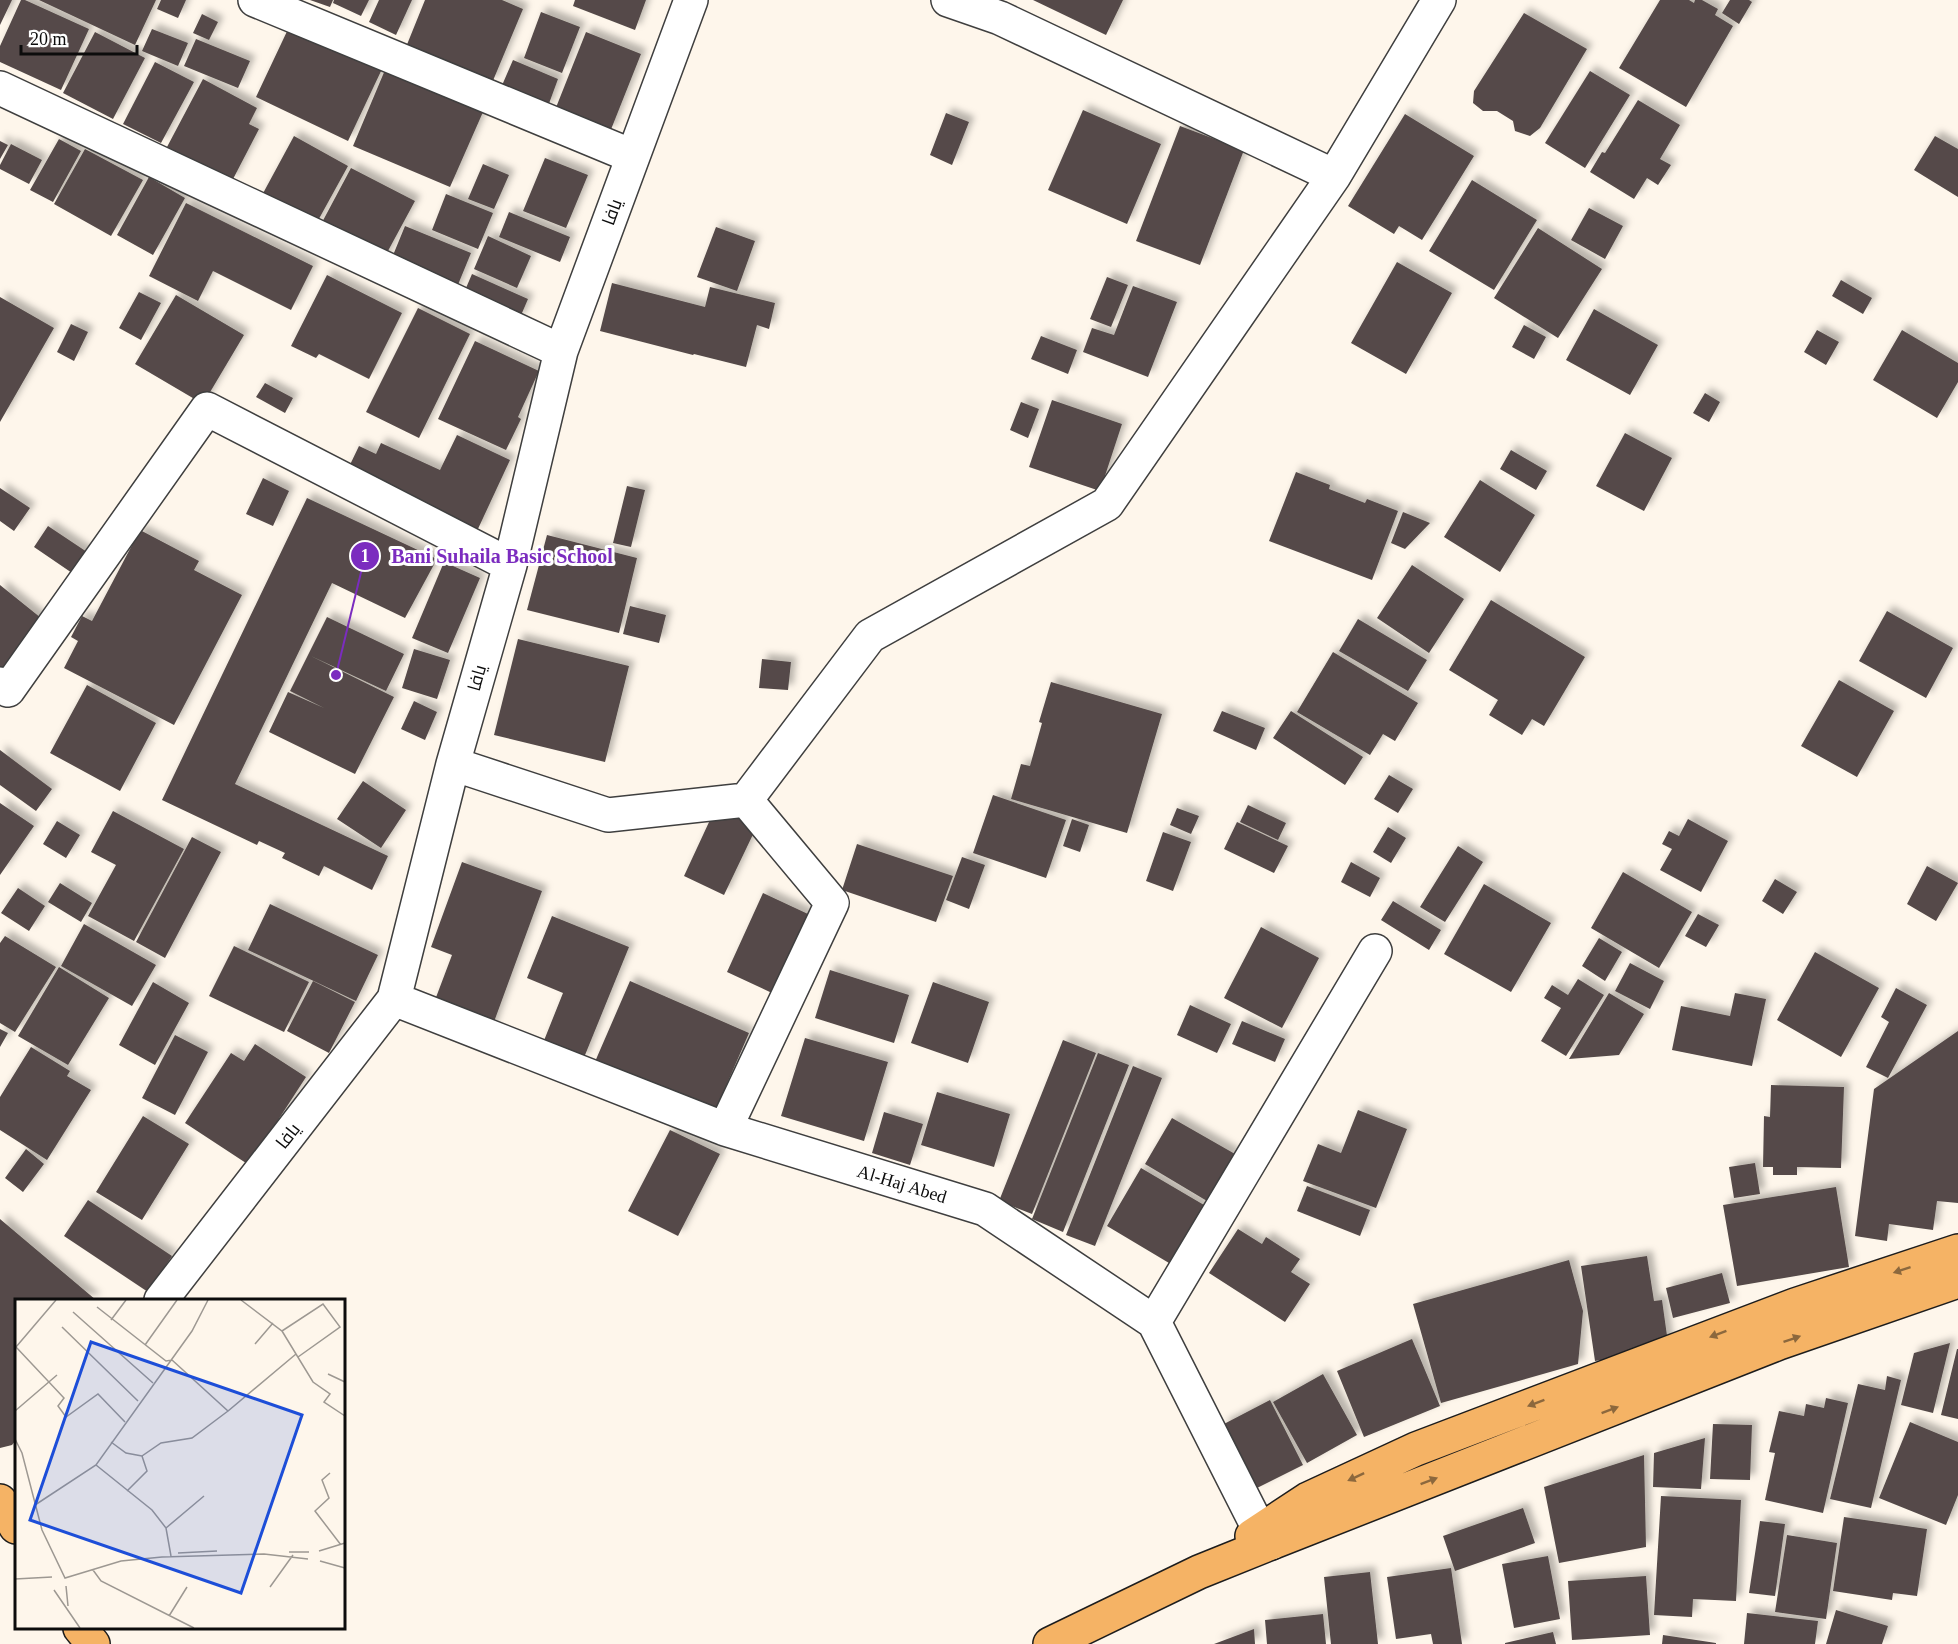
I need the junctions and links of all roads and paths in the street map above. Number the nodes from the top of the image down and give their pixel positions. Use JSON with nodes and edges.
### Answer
{"nodes":[{"id":1,"x":255,"y":0,"type":"edge"},
{"id":2,"x":691,"y":0,"type":"edge"},
{"id":3,"x":948,"y":0,"type":"edge"},
{"id":4,"x":1439,"y":0,"type":"edge"},
{"id":5,"x":0,"y":88,"type":"edge"},
{"id":6,"x":633,"y":156,"type":"junction"},
{"id":7,"x":1334,"y":176,"type":"junction"},
{"id":8,"x":561,"y":351,"type":"junction"},
{"id":9,"x":510,"y":565,"type":"junction"},
{"id":10,"x":0,"y":684,"type":"edge"},
{"id":11,"x":453,"y":764,"type":"junction"},
{"id":12,"x":746,"y":800,"type":"junction"},
{"id":13,"x":1375,"y":951,"type":"dead end"},
{"id":14,"x":394,"y":999,"type":"junction"},
{"id":15,"x":725,"y":1130,"type":"junction"},
{"id":16,"x":1958,"y":1251,"type":"edge"},
{"id":17,"x":1958,"y":1281,"type":"edge"},
{"id":18,"x":162,"y":1299,"type":"edge"},
{"id":19,"x":1154,"y":1322,"type":"junction"},
{"id":20,"x":1266,"y":1537,"type":"junction"},
{"id":21,"x":82,"y":1629,"type":"edge"},
{"id":22,"x":93,"y":1644,"type":"edge"},
{"id":23,"x":1050,"y":1644,"type":"edge"}],
"edges":[{"from":1,"to":6,"type":"street"},
{"from":2,"to":6,"type":"street","name":"يافا"},
{"from":3,"to":7,"type":"street"},
{"from":4,"to":7,"type":"street"},
{"from":5,"to":8,"type":"street"},
{"from":6,"to":8,"type":"street","name":"يافا"},
{"from":7,"to":12,"type":"street"},
{"from":8,"to":9,"type":"street","name":"يافا"},
{"from":9,"to":10,"type":"street"},
{"from":9,"to":11,"type":"street","name":"يافا"},
{"from":11,"to":12,"type":"street"},
{"from":11,"to":14,"type":"street","name":"يافا"},
{"from":12,"to":15,"type":"street"},
{"from":13,"to":19,"type":"street"},
{"from":14,"to":15,"type":"street","name":"Al-Haj Abed"},
{"from":14,"to":18,"type":"street","name":"يافا"},
{"from":15,"to":19,"type":"street","name":"Al-Haj Abed"},
{"from":16,"to":20,"type":"main road","one_way":true},
{"from":20,"to":17,"type":"main road","one_way":true},
{"from":19,"to":20,"type":"street","name":"Al-Haj Abed"},
{"from":20,"to":23,"type":"main road"},
{"from":21,"to":22,"type":"main road"}]}
